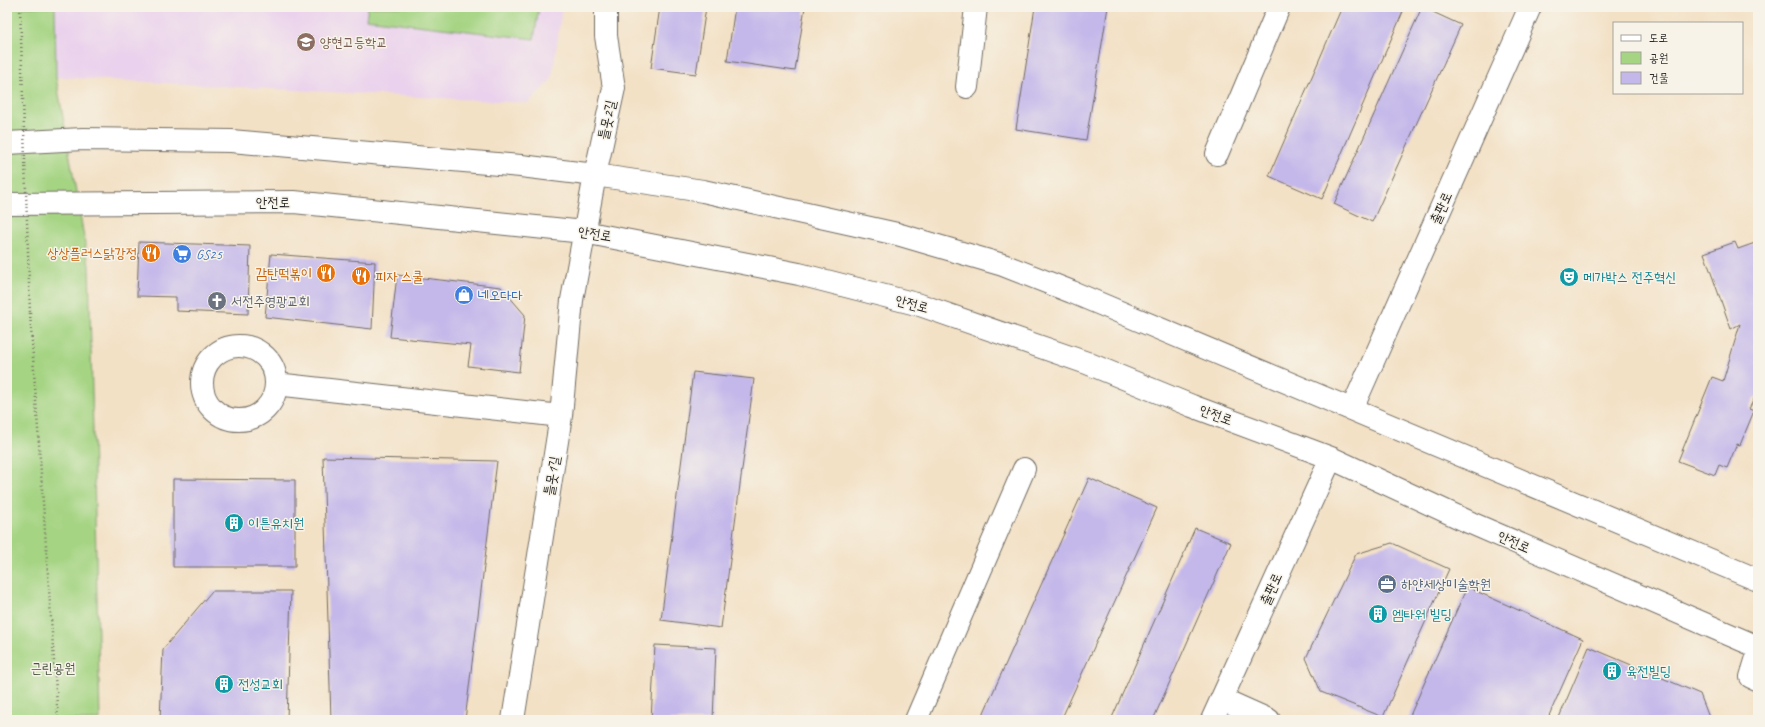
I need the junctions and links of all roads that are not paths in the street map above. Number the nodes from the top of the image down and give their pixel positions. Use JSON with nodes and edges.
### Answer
{"nodes":[{"id":1,"x":606,"y":7,"type":"edge"},
{"id":2,"x":976,"y":7,"type":"edge"},
{"id":3,"x":1279,"y":7,"type":"edge"},
{"id":4,"x":1530,"y":7,"type":"edge"},
{"id":5,"x":967,"y":87,"type":"dead end"},
{"id":6,"x":7,"y":143,"type":"edge"},
{"id":7,"x":1216,"y":154,"type":"dead end"},
{"id":8,"x":595,"y":175,"type":"junction"},
{"id":9,"x":7,"y":204,"type":"edge"},
{"id":10,"x":584,"y":232,"type":"junction"},
{"id":11,"x":276,"y":384,"type":"dead end"},
{"id":12,"x":1352,"y":409,"type":"junction"},
{"id":13,"x":561,"y":416,"type":"junction"},
{"id":14,"x":1331,"y":458,"type":"junction"},
{"id":15,"x":1024,"y":469,"type":"dead end"},
{"id":16,"x":1758,"y":580,"type":"edge"},
{"id":17,"x":1758,"y":647,"type":"edge"},
{"id":18,"x":1758,"y":654,"type":"edge"},
{"id":19,"x":1758,"y":680,"type":"edge"},
{"id":20,"x":1222,"y":699,"type":"junction"},
{"id":21,"x":513,"y":720,"type":"edge"},
{"id":22,"x":916,"y":720,"type":"edge"},
{"id":23,"x":1212,"y":720,"type":"edge"},
{"id":24,"x":1269,"y":720,"type":"edge"}],
"edges":[{"from":1,"to":8,"type":"street","name":"틀못2길"},
{"from":2,"to":5,"type":"street"},
{"from":3,"to":7,"type":"street"},
{"from":4,"to":12,"type":"street","name":"출판로"},
{"from":6,"to":8,"type":"street"},
{"from":8,"to":10,"type":"street","name":"틀못2길"},
{"from":8,"to":12,"type":"street"},
{"from":9,"to":10,"type":"street","name":"안전로"},
{"from":10,"to":13,"type":"street","name":"틀못1길"},
{"from":10,"to":14,"type":"street","name":"안전로"},
{"from":11,"to":13,"type":"street"},
{"from":12,"to":16,"type":"street"},
{"from":13,"to":21,"type":"street","name":"틀못1길"},
{"from":14,"to":17,"type":"street","name":"안전로"},
{"from":14,"to":20,"type":"street","name":"출판로"},
{"from":15,"to":22,"type":"street"},
{"from":18,"to":19,"type":"street"},
{"from":20,"to":23,"type":"street","name":"출판로"},
{"from":20,"to":24,"type":"street"}]}
